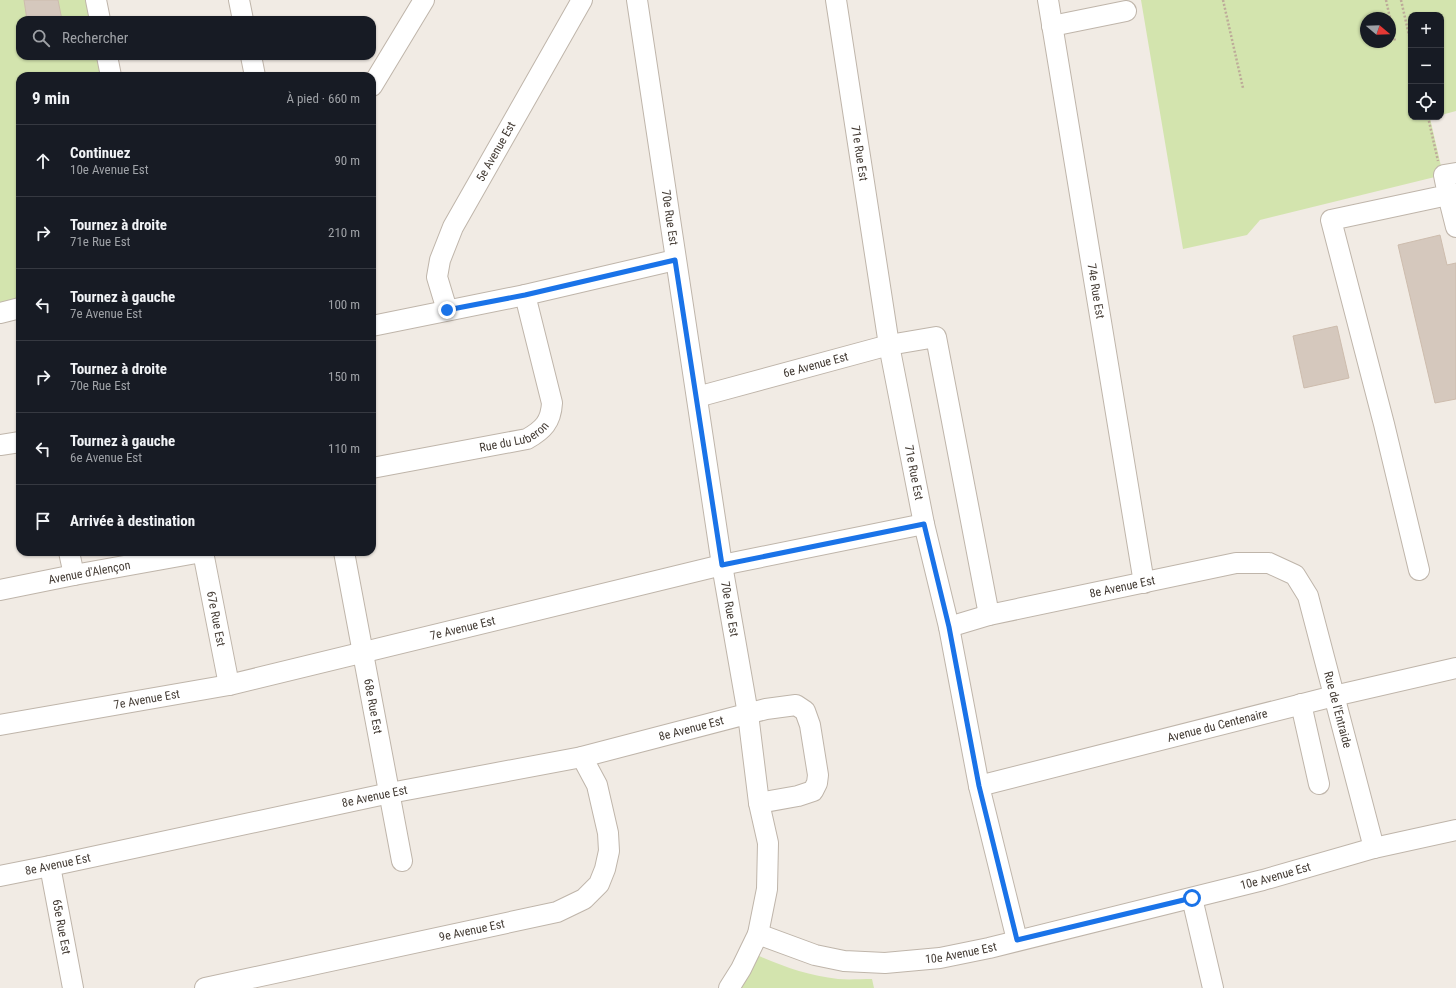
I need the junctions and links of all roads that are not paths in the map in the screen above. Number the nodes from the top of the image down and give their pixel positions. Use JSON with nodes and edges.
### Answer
{"nodes":[{"id":1,"x":96,"y":0,"type":"edge"},
{"id":2,"x":239,"y":0,"type":"edge"},
{"id":3,"x":424,"y":0,"type":"edge"},
{"id":4,"x":582,"y":0,"type":"edge"},
{"id":5,"x":637,"y":0,"type":"edge"},
{"id":6,"x":836,"y":0,"type":"edge"},
{"id":7,"x":1048,"y":0,"type":"edge"},
{"id":8,"x":1126,"y":11,"type":"dead end"},
{"id":9,"x":99,"y":16,"type":"edge"},
{"id":10,"x":242,"y":16,"type":"edge"},
{"id":11,"x":1052,"y":26,"type":"junction"},
{"id":12,"x":108,"y":60,"type":"edge"},
{"id":13,"x":252,"y":60,"type":"edge"},
{"id":14,"x":110,"y":72,"type":"edge"},
{"id":15,"x":254,"y":72,"type":"edge"},
{"id":16,"x":376,"y":79,"type":"edge"},
{"id":17,"x":1447,"y":168,"type":"edge"},
{"id":18,"x":1452,"y":197,"type":"edge"},
{"id":19,"x":1456,"y":227,"type":"edge"},
{"id":20,"x":675,"y":260,"type":"junction"},
{"id":21,"x":525,"y":295,"type":"junction"},
{"id":22,"x":16,"y":309,"type":"edge"},
{"id":23,"x":447,"y":310,"type":"junction"},
{"id":24,"x":0,"y":312,"type":"edge"},
{"id":25,"x":376,"y":325,"type":"edge"},
{"id":26,"x":889,"y":345,"type":"junction"},
{"id":27,"x":697,"y":397,"type":"junction"},
{"id":28,"x":16,"y":443,"type":"edge"},
{"id":29,"x":0,"y":446,"type":"edge"},
{"id":30,"x":376,"y":467,"type":"edge"},
{"id":31,"x":924,"y":524,"type":"junction"},
{"id":32,"x":70,"y":556,"type":"edge"},
{"id":33,"x":180,"y":556,"type":"edge"},
{"id":34,"x":203,"y":556,"type":"edge"},
{"id":35,"x":345,"y":556,"type":"edge"},
{"id":36,"x":722,"y":565,"type":"junction"},
{"id":37,"x":1419,"y":570,"type":"dead end"},
{"id":38,"x":74,"y":575,"type":"junction"},
{"id":39,"x":1295,"y":575,"type":"joint"},
{"id":40,"x":1144,"y":583,"type":"junction"},
{"id":41,"x":0,"y":590,"type":"edge"},
{"id":42,"x":989,"y":615,"type":"junction"},
{"id":43,"x":949,"y":627,"type":"junction"},
{"id":44,"x":363,"y":653,"type":"junction"},
{"id":45,"x":1456,"y":668,"type":"edge"},
{"id":46,"x":229,"y":685,"type":"junction"},
{"id":47,"x":1334,"y":696,"type":"junction"},
{"id":48,"x":1301,"y":704,"type":"junction"},
{"id":49,"x":748,"y":714,"type":"junction"},
{"id":50,"x":0,"y":726,"type":"edge"},
{"id":51,"x":582,"y":757,"type":"junction"},
{"id":52,"x":1319,"y":784,"type":"dead end"},
{"id":53,"x":979,"y":786,"type":"junction"},
{"id":54,"x":390,"y":793,"type":"junction"},
{"id":55,"x":759,"y":803,"type":"junction"},
{"id":56,"x":1456,"y":830,"type":"edge"},
{"id":57,"x":1374,"y":848,"type":"junction"},
{"id":58,"x":402,"y":861,"type":"dead end"},
{"id":59,"x":50,"y":866,"type":"junction"},
{"id":60,"x":0,"y":876,"type":"edge"},
{"id":61,"x":1192,"y":898,"type":"junction"},
{"id":62,"x":758,"y":934,"type":"junction"},
{"id":63,"x":1017,"y":940,"type":"junction"},
{"id":64,"x":73,"y":988,"type":"edge"},
{"id":65,"x":205,"y":988,"type":"edge"},
{"id":66,"x":729,"y":988,"type":"edge"},
{"id":67,"x":1213,"y":988,"type":"edge"}],
"edges":[{"from":1,"to":9,"type":"street"},
{"from":2,"to":10,"type":"street"},
{"from":3,"to":16,"type":"street"},
{"from":4,"to":23,"type":"street","name":"5e Avenue Est"},
{"from":5,"to":20,"type":"street","name":"70e Rue Est"},
{"from":6,"to":26,"type":"street","name":"71e Rue Est"},
{"from":7,"to":11,"type":"street","name":"74e Rue Est"},
{"from":8,"to":11,"type":"street"},
{"from":11,"to":40,"type":"street","name":"74e Rue Est"},
{"from":12,"to":14,"type":"street"},
{"from":13,"to":15,"type":"street"},
{"from":17,"to":18,"type":"street"},
{"from":18,"to":19,"type":"street"},
{"from":18,"to":37,"type":"street"},
{"from":20,"to":21,"type":"street"},
{"from":20,"to":27,"type":"street","name":"70e Rue Est"},
{"from":21,"to":23,"type":"street"},
{"from":21,"to":30,"type":"street","name":"Rue du Luberon"},
{"from":22,"to":24,"type":"street"},
{"from":23,"to":25,"type":"street"},
{"from":26,"to":27,"type":"street","name":"6e Avenue Est"},
{"from":26,"to":31,"type":"street","name":"71e Rue Est"},
{"from":26,"to":42,"type":"street","name":"6e Avenue Est"},
{"from":27,"to":36,"type":"street","name":"70e Rue Est"},
{"from":28,"to":29,"type":"street"},
{"from":31,"to":36,"type":"street","name":"7e Avenue Est"},
{"from":31,"to":43,"type":"street","name":"71e Rue Est"},
{"from":32,"to":38,"type":"street"},
{"from":33,"to":38,"type":"street","name":"Avenue d'Alençon"},
{"from":34,"to":46,"type":"street","name":"67e Rue Est"},
{"from":35,"to":44,"type":"street","name":"68e Rue Est"},
{"from":36,"to":44,"type":"street","name":"7e Avenue Est"},
{"from":36,"to":49,"type":"street","name":"70e Rue Est"},
{"from":38,"to":41,"type":"street","name":"Avenue d'Alençon"},
{"from":39,"to":40,"type":"street","name":"8e Avenue Est"},
{"from":39,"to":47,"type":"street","name":"Rue de l'Entraide"},
{"from":40,"to":42,"type":"street","name":"8e Avenue Est"},
{"from":42,"to":43,"type":"street","name":"8e Avenue Est"},
{"from":43,"to":53,"type":"street","name":"71e Rue Est"},
{"from":44,"to":46,"type":"street","name":"7e Avenue Est"},
{"from":44,"to":54,"type":"street","name":"68e Rue Est"},
{"from":45,"to":47,"type":"street","name":"Avenue du Centenaire"},
{"from":46,"to":50,"type":"street","name":"7e Avenue Est"},
{"from":47,"to":48,"type":"street","name":"Avenue du Centenaire"},
{"from":47,"to":57,"type":"street","name":"Rue de l'Entraide"},
{"from":48,"to":52,"type":"street"},
{"from":48,"to":53,"type":"street","name":"Avenue du Centenaire"},
{"from":49,"to":51,"type":"street","name":"8e Avenue Est"},
{"from":49,"to":55,"type":"street","name":"70e Rue Est"},
{"from":49,"to":55,"type":"street","name":"8e Avenue Est"},
{"from":51,"to":54,"type":"street","name":"8e Avenue Est"},
{"from":51,"to":65,"type":"street","name":"9e Avenue Est"},
{"from":53,"to":63,"type":"street","name":"71e Rue Est"},
{"from":54,"to":58,"type":"street","name":"68e Rue Est"},
{"from":54,"to":59,"type":"street","name":"8e Avenue Est"},
{"from":55,"to":62,"type":"street","name":"70e Rue Est"},
{"from":56,"to":57,"type":"street","name":"10e Avenue Est"},
{"from":57,"to":61,"type":"street","name":"10e Avenue Est"},
{"from":59,"to":60,"type":"street","name":"8e Avenue Est"},
{"from":59,"to":64,"type":"street","name":"65e Rue Est"},
{"from":61,"to":63,"type":"street","name":"10e Avenue Est"},
{"from":61,"to":67,"type":"street"},
{"from":62,"to":63,"type":"street","name":"10e Avenue Est"},
{"from":62,"to":66,"type":"street"}]}
